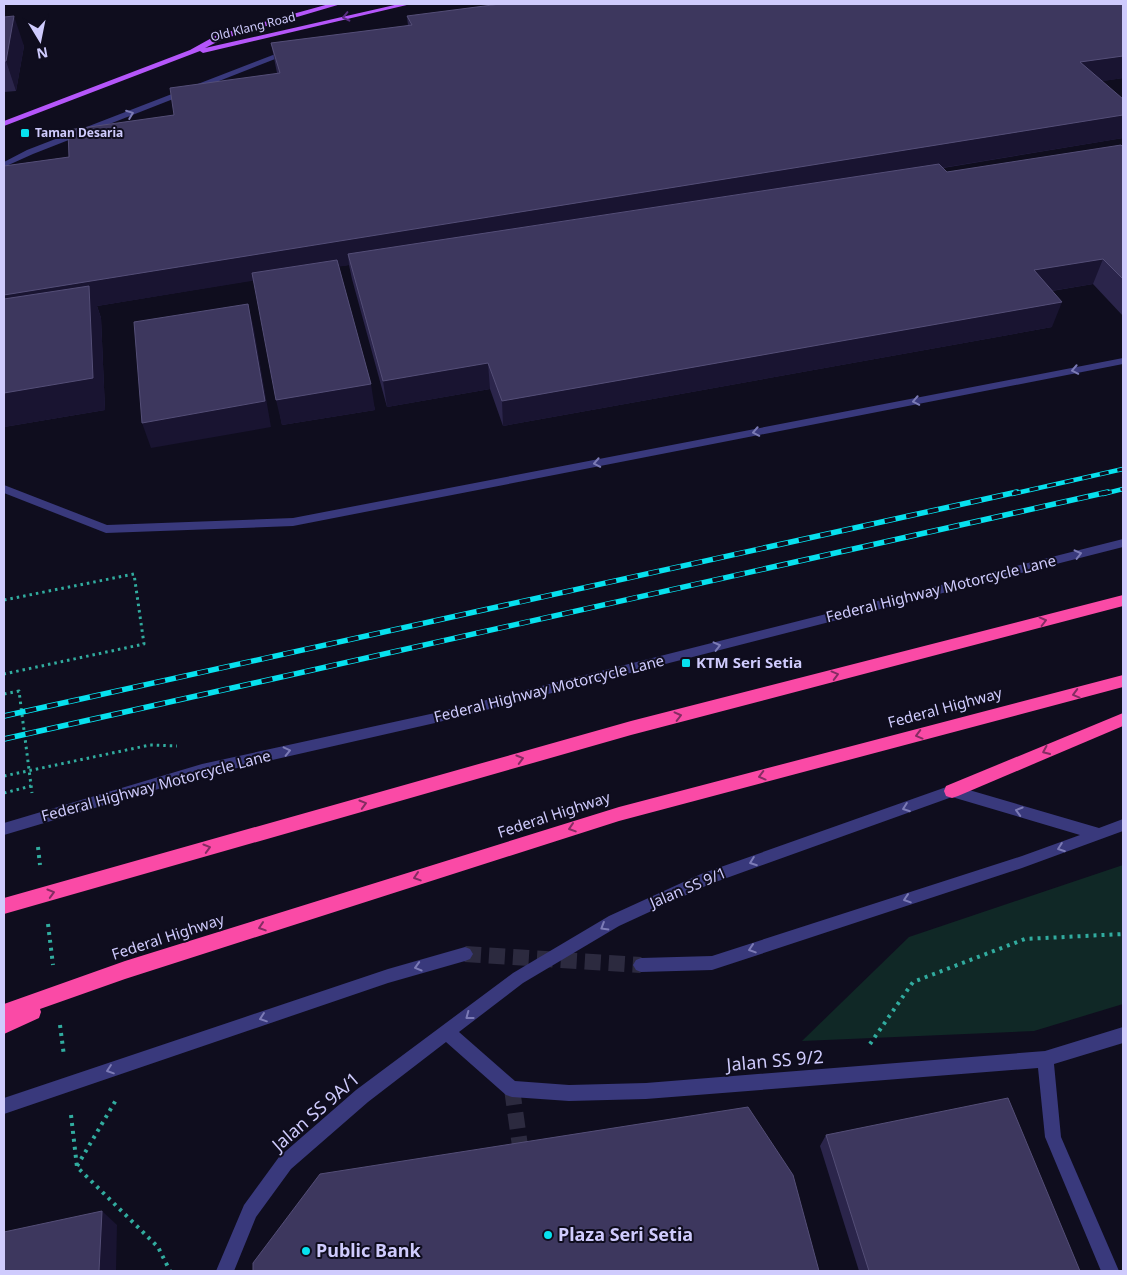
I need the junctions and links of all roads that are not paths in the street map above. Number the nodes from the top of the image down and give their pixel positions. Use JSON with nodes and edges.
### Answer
{"nodes":[{"id":1,"x":312,"y":4,"type":"edge"},
{"id":2,"x":337,"y":4,"type":"edge"},
{"id":3,"x":407,"y":4,"type":"edge"},
{"id":4,"x":393,"y":5,"type":"edge"},
{"id":5,"x":292,"y":15,"type":"junction"},
{"id":6,"x":302,"y":50,"type":"edge"},
{"id":7,"x":193,"y":52,"type":"junction"},
{"id":8,"x":4,"y":124,"type":"edge"},
{"id":9,"x":4,"y":165,"type":"edge"},
{"id":10,"x":1123,"y":361,"type":"edge"},
{"id":11,"x":4,"y":489,"type":"edge"},
{"id":12,"x":1123,"y":543,"type":"edge"},
{"id":13,"x":1123,"y":600,"type":"edge"},
{"id":14,"x":1123,"y":681,"type":"edge"},
{"id":15,"x":1123,"y":719,"type":"edge"},
{"id":16,"x":952,"y":791,"type":"junction"},
{"id":17,"x":1123,"y":825,"type":"edge"},
{"id":18,"x":4,"y":828,"type":"edge"},
{"id":19,"x":1099,"y":834,"type":"junction"},
{"id":20,"x":4,"y":906,"type":"edge"},
{"id":21,"x":465,"y":954,"type":"tunnel mouth"},
{"id":22,"x":641,"y":965,"type":"tunnel mouth"},
{"id":23,"x":125,"y":970,"type":"junction"},
{"id":24,"x":4,"y":1012,"type":"edge"},
{"id":25,"x":4,"y":1025,"type":"edge"},
{"id":26,"x":447,"y":1032,"type":"junction"},
{"id":27,"x":1123,"y":1035,"type":"edge"},
{"id":28,"x":1045,"y":1059,"type":"junction"},
{"id":29,"x":4,"y":1106,"type":"edge"},
{"id":30,"x":225,"y":1271,"type":"edge"},
{"id":31,"x":1110,"y":1271,"type":"edge"}],
"edges":[{"from":1,"to":5,"type":"main road"},
{"from":2,"to":5,"type":"main road","name":"Old Klang Road"},
{"from":3,"to":4,"type":"main road","name":"Old Klang Road"},
{"from":4,"to":7,"type":"main road","name":"Old Klang Road","one_way":true},
{"from":5,"to":7,"type":"main road","name":"Old Klang Road"},
{"from":9,"to":6,"type":"street","one_way":true},
{"from":7,"to":8,"type":"main road","name":"Old Klang Road"},
{"from":10,"to":11,"type":"street","one_way":true},
{"from":18,"to":12,"type":"street","name":"Federal Highway Motorcycle Lane","one_way":true},
{"from":20,"to":13,"type":"highway","one_way":true},
{"from":14,"to":23,"type":"highway","name":"Federal Highway","one_way":true},
{"from":15,"to":16,"type":"highway","one_way":true},
{"from":19,"to":16,"type":"street","one_way":true},
{"from":16,"to":26,"type":"street","name":"Jalan SS 9/1","one_way":true},
{"from":17,"to":19,"type":"street"},
{"from":19,"to":22,"type":"street","one_way":true},
{"from":21,"to":29,"type":"street","one_way":true},
{"from":23,"to":24,"type":"highway","name":"Federal Highway"},
{"from":23,"to":25,"type":"highway"},
{"from":26,"to":28,"type":"street","name":"Jalan SS 9/2"},
{"from":26,"to":30,"type":"street","name":"Jalan SS 9A/1"},
{"from":27,"to":28,"type":"street","name":"Jalan SS 9/2"},
{"from":28,"to":31,"type":"street"}]}
